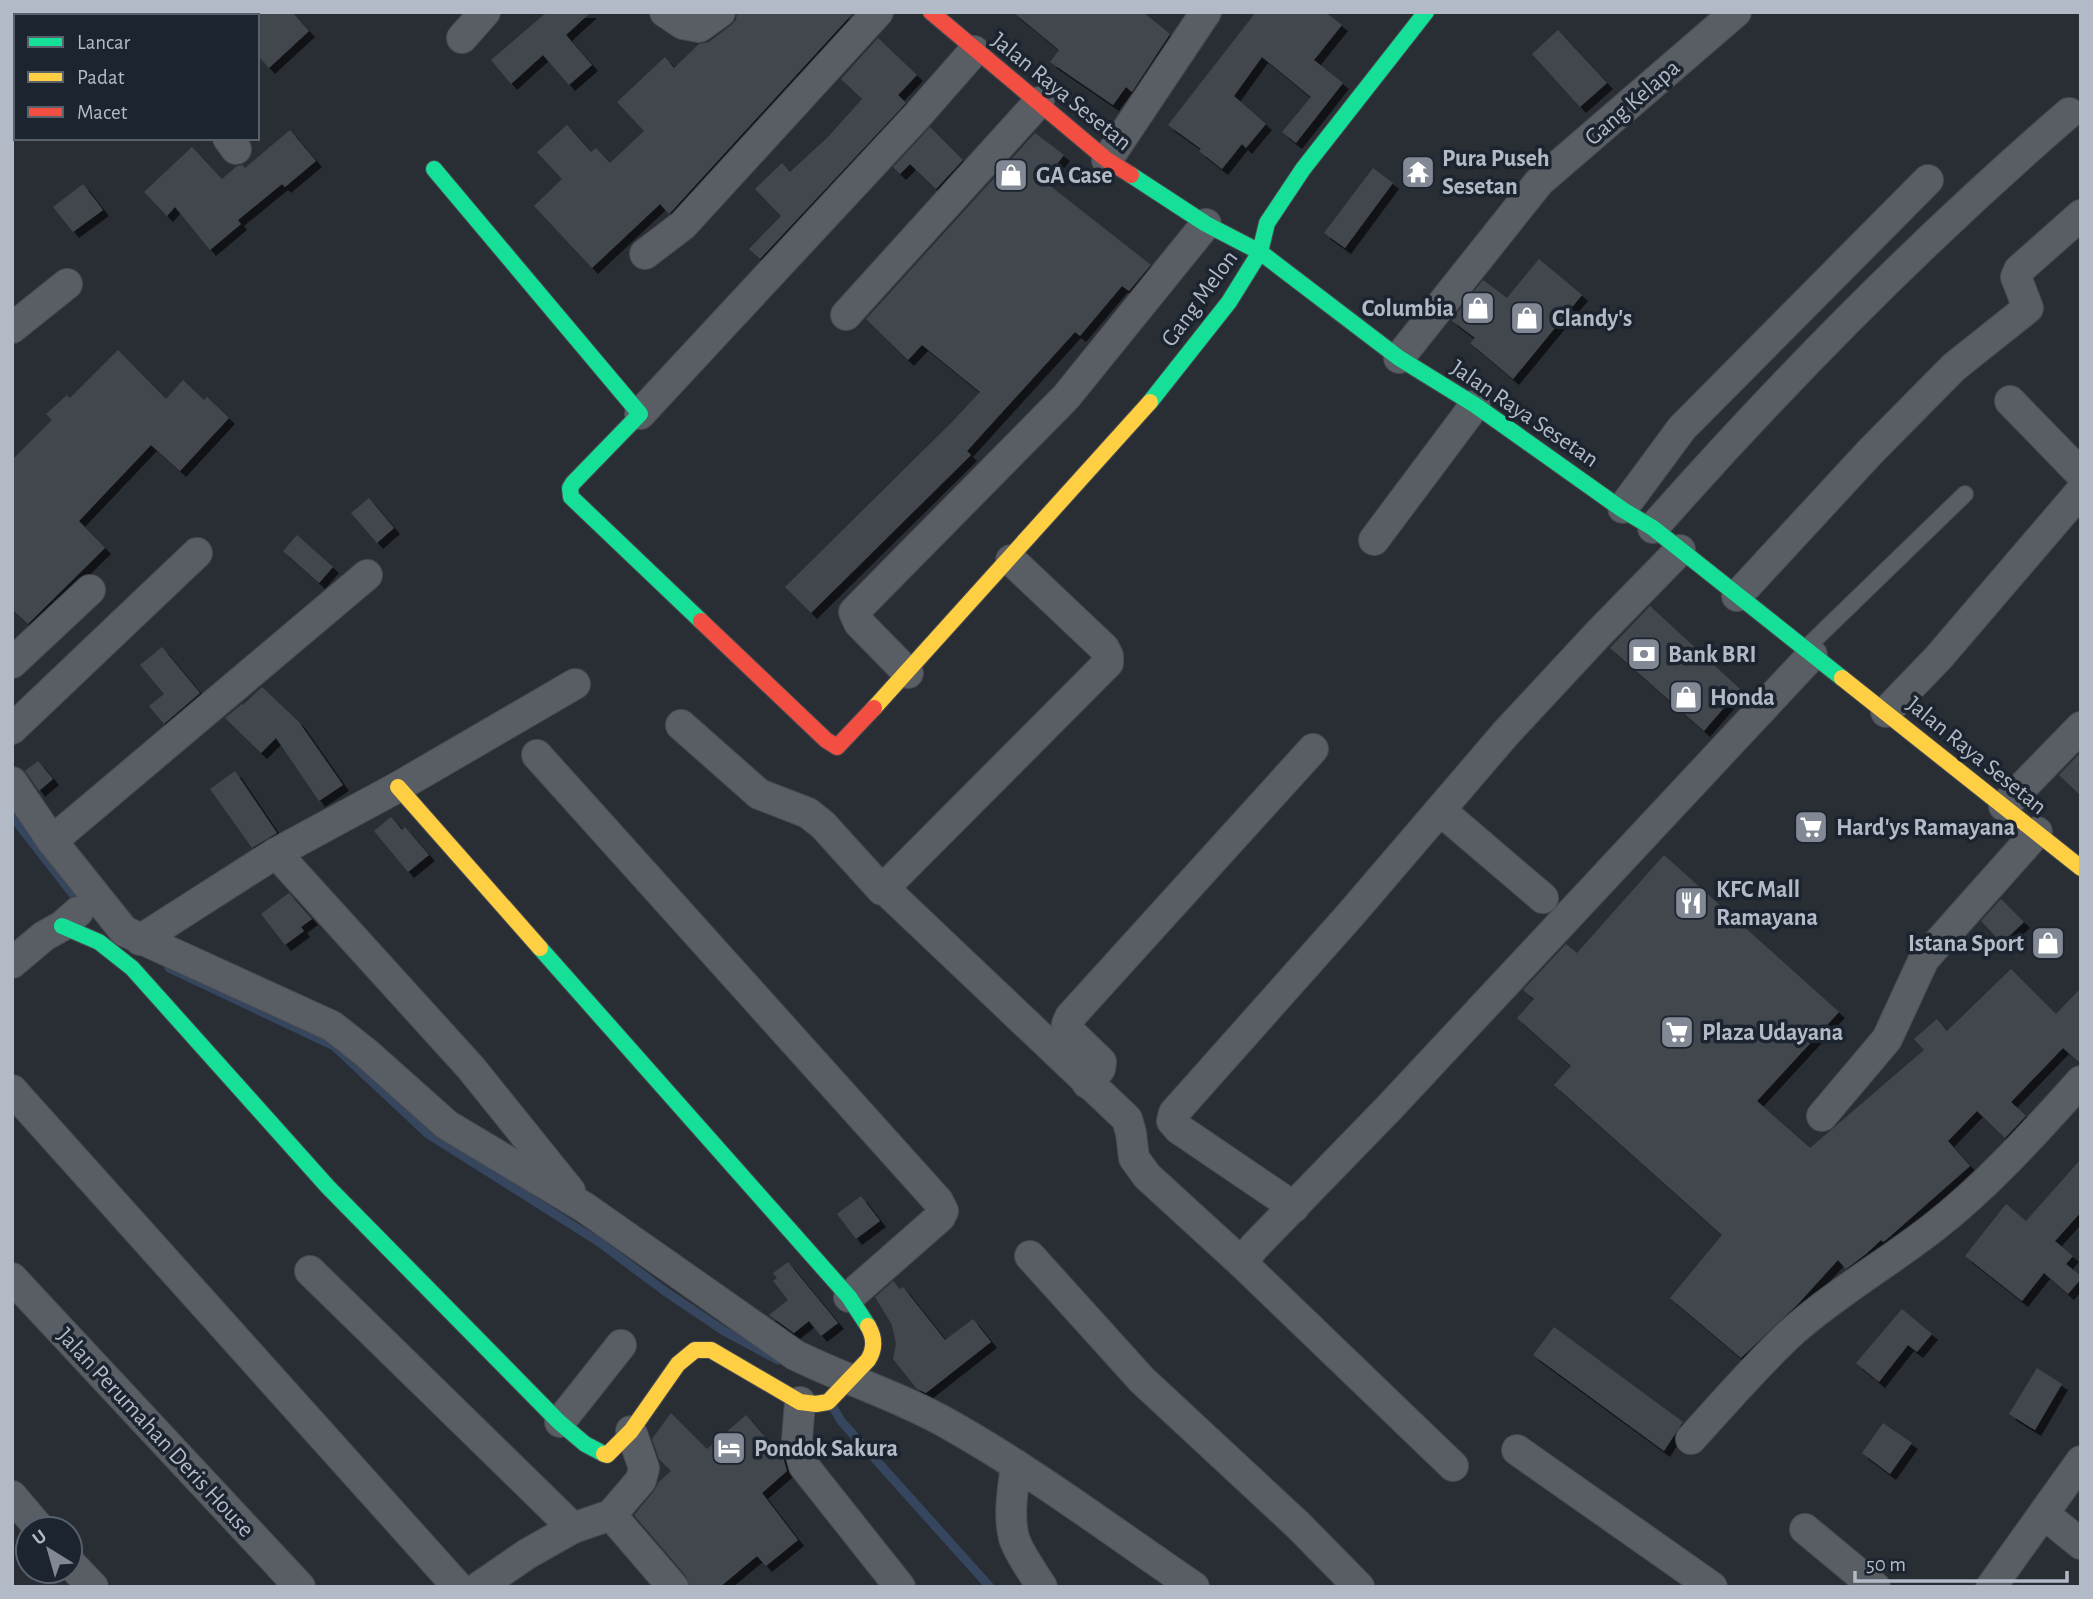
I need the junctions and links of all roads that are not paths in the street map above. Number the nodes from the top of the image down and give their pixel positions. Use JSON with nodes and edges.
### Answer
{"nodes":[{"id":1,"x":485,"y":12,"type":"edge"},
{"id":2,"x":665,"y":12,"type":"edge"},
{"id":3,"x":720,"y":12,"type":"edge"},
{"id":4,"x":878,"y":12,"type":"edge"},
{"id":5,"x":930,"y":12,"type":"edge"},
{"id":6,"x":1206,"y":12,"type":"edge"},
{"id":7,"x":1426,"y":12,"type":"edge"},
{"id":8,"x":1736,"y":12,"type":"edge"},
{"id":9,"x":462,"y":38,"type":"dead end"},
{"id":10,"x":974,"y":51,"type":"junction"},
{"id":11,"x":1039,"y":102,"type":"junction"},
{"id":12,"x":2069,"y":113,"type":"dead end"},
{"id":13,"x":1107,"y":160,"type":"junction"},
{"id":14,"x":434,"y":169,"type":"dead end"},
{"id":15,"x":1928,"y":180,"type":"dead end"},
{"id":16,"x":2081,"y":215,"type":"edge"},
{"id":17,"x":1206,"y":224,"type":"junction"},
{"id":18,"x":1260,"y":252,"type":"junction"},
{"id":19,"x":645,"y":254,"type":"dead end"},
{"id":20,"x":66,"y":284,"type":"dead end"},
{"id":21,"x":846,"y":315,"type":"dead end"},
{"id":22,"x":12,"y":328,"type":"edge"},
{"id":23,"x":1399,"y":358,"type":"junction"},
{"id":24,"x":2010,"y":401,"type":"dead end"},
{"id":25,"x":1475,"y":405,"type":"junction"},
{"id":26,"x":640,"y":414,"type":"junction"},
{"id":27,"x":2081,"y":474,"type":"edge"},
{"id":28,"x":2081,"y":491,"type":"edge"},
{"id":29,"x":1965,"y":494,"type":"dead end"},
{"id":30,"x":1623,"y":508,"type":"junction"},
{"id":31,"x":1653,"y":528,"type":"junction"},
{"id":32,"x":1374,"y":540,"type":"dead end"},
{"id":33,"x":1680,"y":551,"type":"junction"},
{"id":34,"x":197,"y":553,"type":"dead end"},
{"id":35,"x":1011,"y":560,"type":"junction"},
{"id":36,"x":367,"y":575,"type":"dead end"},
{"id":37,"x":90,"y":590,"type":"dead end"},
{"id":38,"x":1737,"y":596,"type":"junction"},
{"id":39,"x":1808,"y":652,"type":"junction"},
{"id":40,"x":12,"y":663,"type":"edge"},
{"id":41,"x":908,"y":673,"type":"junction"},
{"id":42,"x":575,"y":684,"type":"dead end"},
{"id":43,"x":1886,"y":712,"type":"junction"},
{"id":44,"x":681,"y":724,"type":"dead end"},
{"id":45,"x":2081,"y":727,"type":"edge"},
{"id":46,"x":12,"y":729,"type":"edge"},
{"id":47,"x":1313,"y":749,"type":"dead end"},
{"id":48,"x":537,"y":755,"type":"dead end"},
{"id":49,"x":12,"y":782,"type":"edge"},
{"id":50,"x":398,"y":787,"type":"junction"},
{"id":51,"x":2004,"y":806,"type":"junction"},
{"id":52,"x":1440,"y":810,"type":"junction"},
{"id":53,"x":2037,"y":832,"type":"junction"},
{"id":54,"x":52,"y":841,"type":"junction"},
{"id":55,"x":276,"y":853,"type":"junction"},
{"id":56,"x":2076,"y":856,"type":"edge"},
{"id":57,"x":892,"y":897,"type":"dead end"},
{"id":58,"x":1543,"y":898,"type":"dead end"},
{"id":59,"x":95,"y":899,"type":"junction"},
{"id":60,"x":66,"y":923,"type":"junction"},
{"id":61,"x":140,"y":940,"type":"junction"},
{"id":62,"x":12,"y":963,"type":"edge"},
{"id":63,"x":2081,"y":1082,"type":"edge"},
{"id":64,"x":1087,"y":1083,"type":"junction"},
{"id":65,"x":12,"y":1090,"type":"edge"},
{"id":66,"x":1822,"y":1116,"type":"dead end"},
{"id":67,"x":584,"y":1207,"type":"junction"},
{"id":68,"x":1294,"y":1207,"type":"junction"},
{"id":69,"x":1030,"y":1256,"type":"dead end"},
{"id":70,"x":1242,"y":1263,"type":"junction"},
{"id":71,"x":310,"y":1271,"type":"dead end"},
{"id":72,"x":12,"y":1279,"type":"edge"},
{"id":73,"x":849,"y":1297,"type":"junction"},
{"id":74,"x":621,"y":1345,"type":"dead end"},
{"id":75,"x":847,"y":1382,"type":"junction"},
{"id":76,"x":814,"y":1402,"type":"junction"},
{"id":77,"x":561,"y":1422,"type":"junction"},
{"id":78,"x":631,"y":1431,"type":"junction"},
{"id":79,"x":1691,"y":1439,"type":"dead end"},
{"id":80,"x":1517,"y":1450,"type":"dead end"},
{"id":81,"x":2081,"y":1461,"type":"edge"},
{"id":82,"x":1016,"y":1465,"type":"junction"},
{"id":83,"x":1453,"y":1466,"type":"dead end"},
{"id":84,"x":12,"y":1496,"type":"edge"},
{"id":85,"x":2044,"y":1514,"type":"junction"},
{"id":86,"x":28,"y":1515,"type":"edge"},
{"id":87,"x":611,"y":1515,"type":"junction"},
{"id":88,"x":573,"y":1528,"type":"junction"},
{"id":89,"x":1805,"y":1529,"type":"dead end"},
{"id":90,"x":2081,"y":1544,"type":"edge"},
{"id":91,"x":477,"y":1586,"type":"edge"},
{"id":92,"x":300,"y":1587,"type":"edge"},
{"id":93,"x":673,"y":1587,"type":"edge"},
{"id":94,"x":900,"y":1587,"type":"edge"},
{"id":95,"x":1042,"y":1587,"type":"edge"},
{"id":96,"x":1194,"y":1587,"type":"edge"},
{"id":97,"x":1359,"y":1587,"type":"edge"},
{"id":98,"x":1712,"y":1587,"type":"edge"},
{"id":99,"x":1875,"y":1587,"type":"edge"},
{"id":100,"x":1991,"y":1587,"type":"edge"}],
"edges":[{"from":1,"to":9,"type":"street"},
{"from":2,"to":3,"type":"street"},
{"from":4,"to":19,"type":"street"},
{"from":5,"to":10,"type":"street","name":"Jalan Raya Sesetan"},
{"from":6,"to":13,"type":"street"},
{"from":7,"to":18,"type":"street","name":"Gang Melon"},
{"from":8,"to":23,"type":"street","name":"Gang Kelapa"},
{"from":10,"to":11,"type":"street","name":"Jalan Raya Sesetan"},
{"from":10,"to":26,"type":"street"},
{"from":11,"to":13,"type":"street","name":"Jalan Raya Sesetan"},
{"from":11,"to":21,"type":"street"},
{"from":12,"to":31,"type":"street"},
{"from":13,"to":17,"type":"street","name":"Jalan Raya Sesetan"},
{"from":14,"to":26,"type":"street"},
{"from":15,"to":30,"type":"street"},
{"from":16,"to":38,"type":"street"},
{"from":17,"to":18,"type":"street","name":"Jalan Raya Sesetan"},
{"from":17,"to":41,"type":"street"},
{"from":18,"to":23,"type":"street","name":"Jalan Raya Sesetan"},
{"from":18,"to":35,"type":"street","name":"Gang Melon"},
{"from":20,"to":22,"type":"street"},
{"from":23,"to":25,"type":"street","name":"Jalan Raya Sesetan"},
{"from":24,"to":27,"type":"street"},
{"from":25,"to":30,"type":"street","name":"Jalan Raya Sesetan"},
{"from":25,"to":32,"type":"street"},
{"from":26,"to":41,"type":"street","name":"Gang Melon"},
{"from":28,"to":43,"type":"street"},
{"from":29,"to":39,"type":"lane"},
{"from":30,"to":31,"type":"street","name":"Jalan Raya Sesetan"},
{"from":31,"to":33,"type":"street","name":"Jalan Raya Sesetan"},
{"from":33,"to":38,"type":"street","name":"Jalan Raya Sesetan"},
{"from":33,"to":52,"type":"street"},
{"from":34,"to":46,"type":"street"},
{"from":35,"to":41,"type":"street","name":"Gang Melon"},
{"from":35,"to":44,"type":"street"},
{"from":36,"to":54,"type":"street"},
{"from":37,"to":40,"type":"street"},
{"from":38,"to":39,"type":"street","name":"Jalan Raya Sesetan"},
{"from":39,"to":43,"type":"street","name":"Jalan Raya Sesetan"},
{"from":39,"to":68,"type":"street"},
{"from":42,"to":50,"type":"street"},
{"from":43,"to":51,"type":"street","name":"Jalan Raya Sesetan"},
{"from":45,"to":51,"type":"street"},
{"from":47,"to":64,"type":"street"},
{"from":48,"to":73,"type":"street"},
{"from":49,"to":54,"type":"street"},
{"from":50,"to":55,"type":"street"},
{"from":50,"to":73,"type":"street"},
{"from":51,"to":53,"type":"street","name":"Jalan Raya Sesetan"},
{"from":52,"to":58,"type":"street"},
{"from":52,"to":68,"type":"street"},
{"from":53,"to":56,"type":"street","name":"Jalan Raya Sesetan"},
{"from":53,"to":66,"type":"street"},
{"from":54,"to":59,"type":"street"},
{"from":55,"to":61,"type":"street"},
{"from":55,"to":67,"type":"street"},
{"from":57,"to":64,"type":"street"},
{"from":59,"to":60,"type":"street"},
{"from":59,"to":61,"type":"street"},
{"from":60,"to":62,"type":"street"},
{"from":60,"to":77,"type":"street"},
{"from":61,"to":67,"type":"street"},
{"from":63,"to":79,"type":"street"},
{"from":64,"to":70,"type":"street"},
{"from":65,"to":91,"type":"street"},
{"from":67,"to":75,"type":"street"},
{"from":68,"to":70,"type":"street"},
{"from":69,"to":97,"type":"street"},
{"from":70,"to":83,"type":"street"},
{"from":71,"to":88,"type":"street"},
{"from":72,"to":92,"type":"street","name":"Jalan Perumahan Deris House"},
{"from":73,"to":75,"type":"street"},
{"from":74,"to":77,"type":"street"},
{"from":75,"to":76,"type":"street"},
{"from":75,"to":82,"type":"street"},
{"from":76,"to":78,"type":"street"},
{"from":76,"to":94,"type":"street"},
{"from":77,"to":78,"type":"street"},
{"from":78,"to":87,"type":"street"},
{"from":80,"to":98,"type":"street"},
{"from":81,"to":85,"type":"street"},
{"from":82,"to":95,"type":"street"},
{"from":82,"to":96,"type":"street"},
{"from":84,"to":86,"type":"street"},
{"from":85,"to":90,"type":"street"},
{"from":85,"to":100,"type":"street"},
{"from":87,"to":88,"type":"street"},
{"from":87,"to":93,"type":"street"},
{"from":88,"to":91,"type":"street"},
{"from":89,"to":99,"type":"street"}]}
